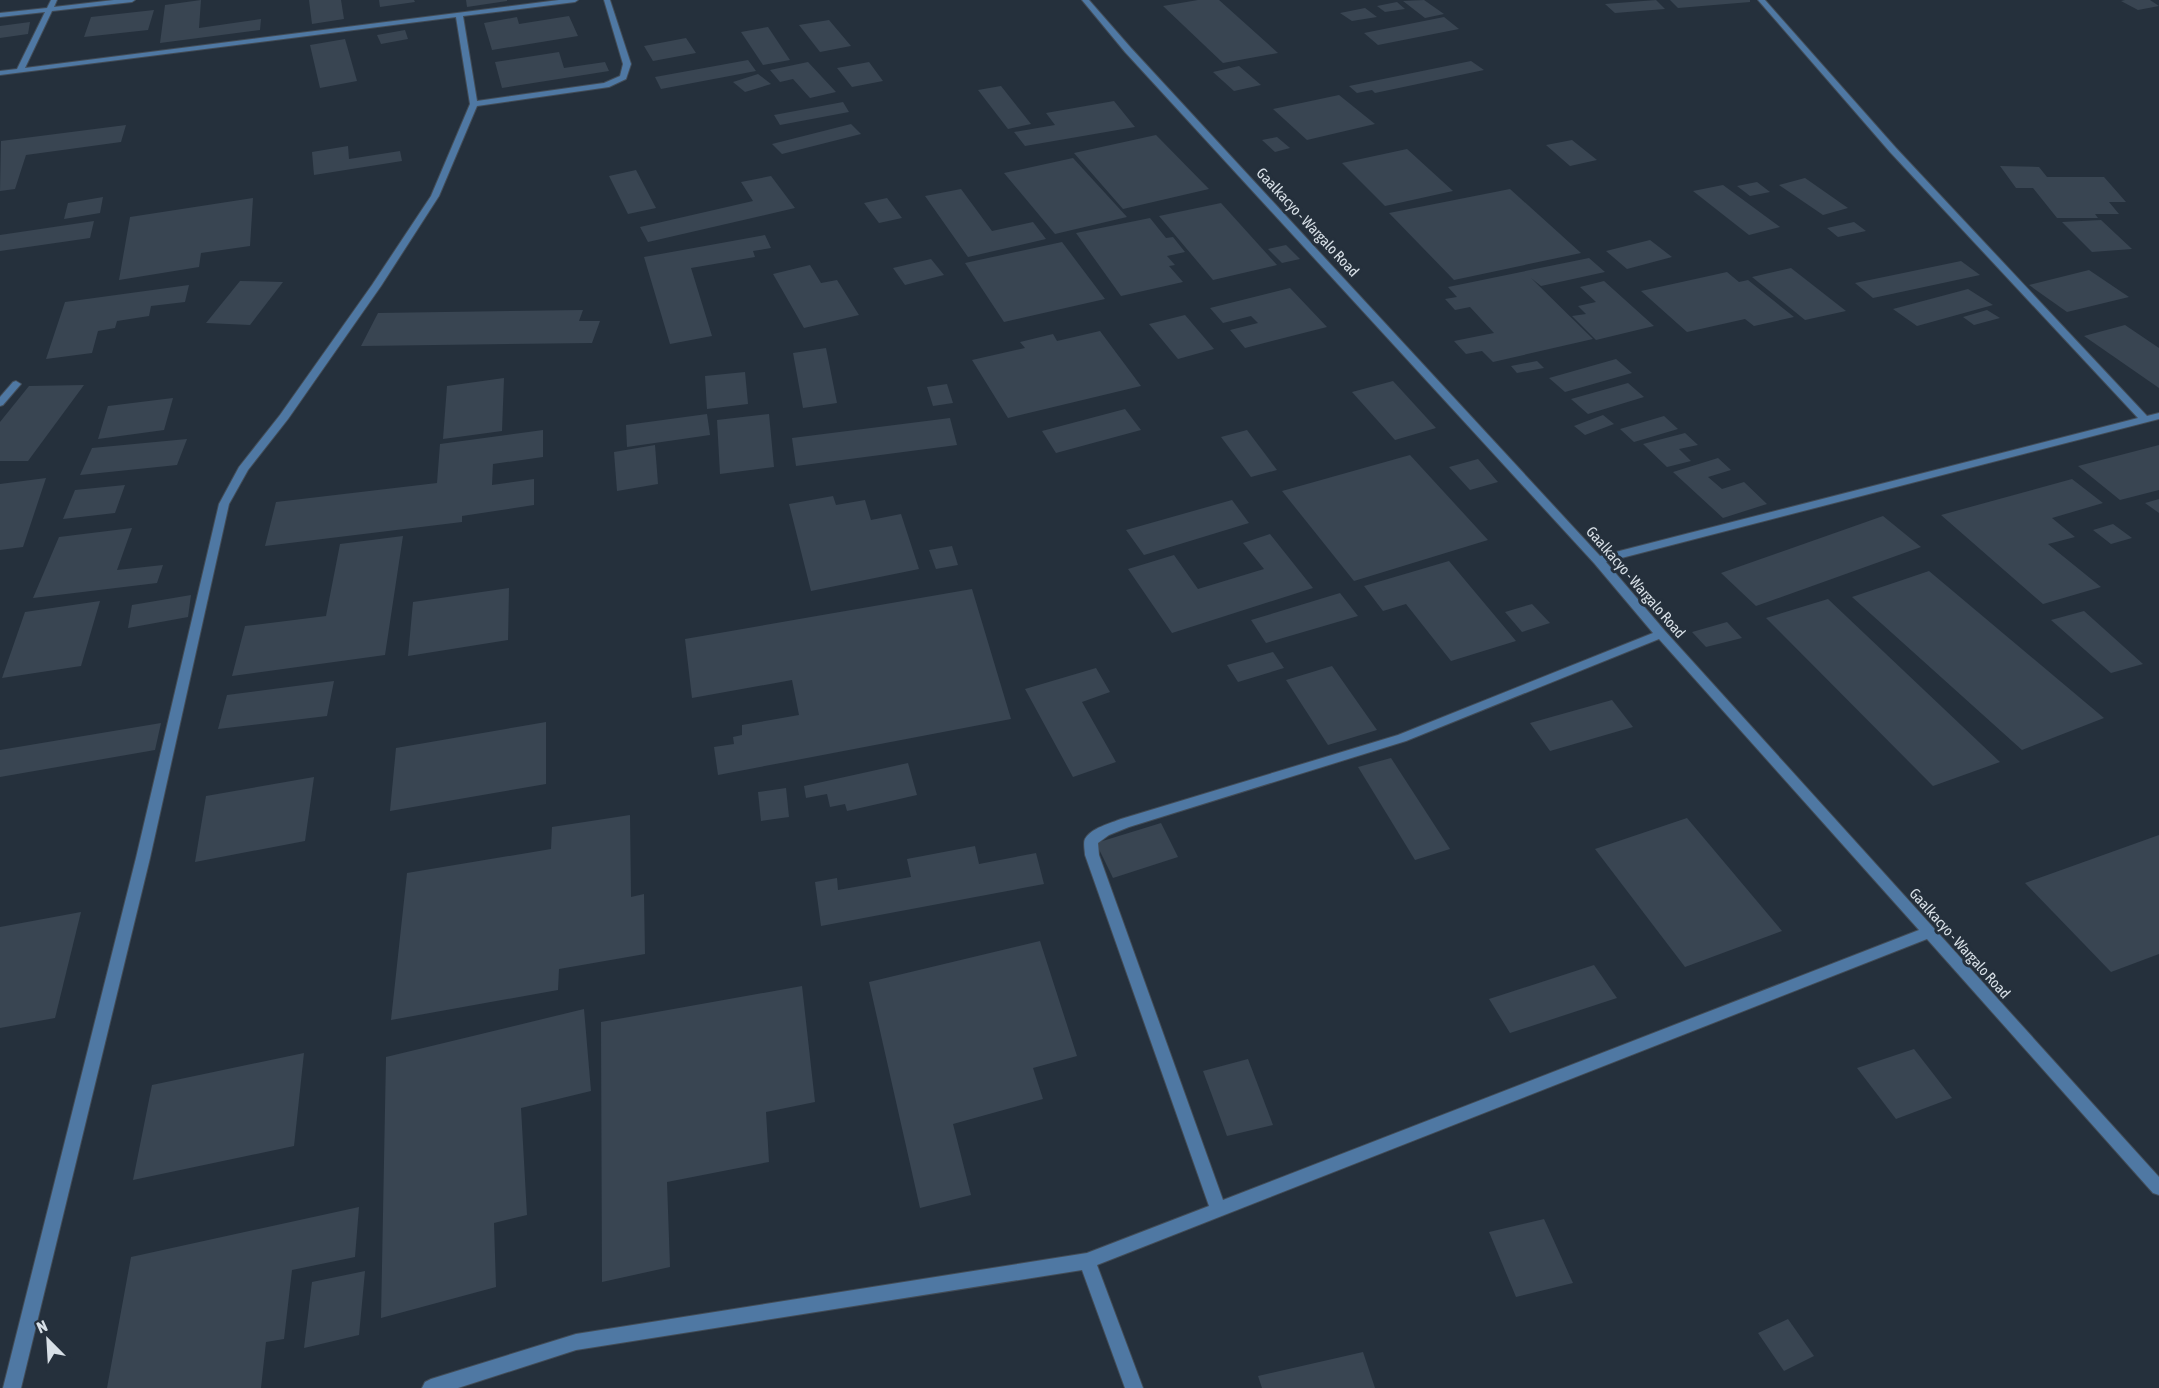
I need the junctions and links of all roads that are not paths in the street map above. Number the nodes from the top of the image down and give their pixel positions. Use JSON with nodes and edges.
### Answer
{"nodes":[{"id":1,"x":54,"y":0,"type":"edge"},
{"id":2,"x":132,"y":0,"type":"edge"},
{"id":3,"x":575,"y":0,"type":"edge"},
{"id":4,"x":607,"y":0,"type":"edge"},
{"id":5,"x":1085,"y":0,"type":"edge"},
{"id":6,"x":1761,"y":0,"type":"edge"},
{"id":7,"x":50,"y":9,"type":"junction"},
{"id":8,"x":0,"y":15,"type":"edge"},
{"id":9,"x":459,"y":16,"type":"junction"},
{"id":10,"x":20,"y":71,"type":"junction"},
{"id":11,"x":0,"y":73,"type":"edge"},
{"id":12,"x":474,"y":104,"type":"junction"},
{"id":13,"x":16,"y":384,"type":"dead end"},
{"id":14,"x":0,"y":403,"type":"edge"},
{"id":15,"x":2159,"y":416,"type":"edge"},
{"id":16,"x":2144,"y":419,"type":"junction"},
{"id":17,"x":1598,"y":560,"type":"junction"},
{"id":18,"x":1661,"y":634,"type":"junction"},
{"id":19,"x":1929,"y":932,"type":"junction"},
{"id":20,"x":2159,"y":1188,"type":"edge"},
{"id":21,"x":1218,"y":1208,"type":"junction"},
{"id":22,"x":1087,"y":1261,"type":"junction"},
{"id":23,"x":12,"y":1388,"type":"edge"},
{"id":24,"x":431,"y":1388,"type":"edge"},
{"id":25,"x":1134,"y":1388,"type":"edge"}],
"edges":[{"from":1,"to":7,"type":"street"},
{"from":2,"to":7,"type":"street"},
{"from":3,"to":9,"type":"street"},
{"from":4,"to":12,"type":"street"},
{"from":5,"to":17,"type":"street","name":"Gaalkacyo - Wargalo Road"},
{"from":6,"to":16,"type":"street"},
{"from":7,"to":8,"type":"street"},
{"from":7,"to":10,"type":"street"},
{"from":9,"to":10,"type":"street"},
{"from":9,"to":12,"type":"street"},
{"from":10,"to":11,"type":"street"},
{"from":12,"to":23,"type":"street"},
{"from":13,"to":14,"type":"street"},
{"from":15,"to":16,"type":"street"},
{"from":16,"to":17,"type":"street"},
{"from":17,"to":18,"type":"street","name":"Gaalkacyo - Wargalo Road"},
{"from":18,"to":19,"type":"street","name":"Gaalkacyo - Wargalo Road"},
{"from":18,"to":21,"type":"street"},
{"from":19,"to":20,"type":"street","name":"Gaalkacyo - Wargalo Road"},
{"from":19,"to":21,"type":"street"},
{"from":21,"to":22,"type":"street"},
{"from":22,"to":24,"type":"street"},
{"from":22,"to":25,"type":"street"}]}
